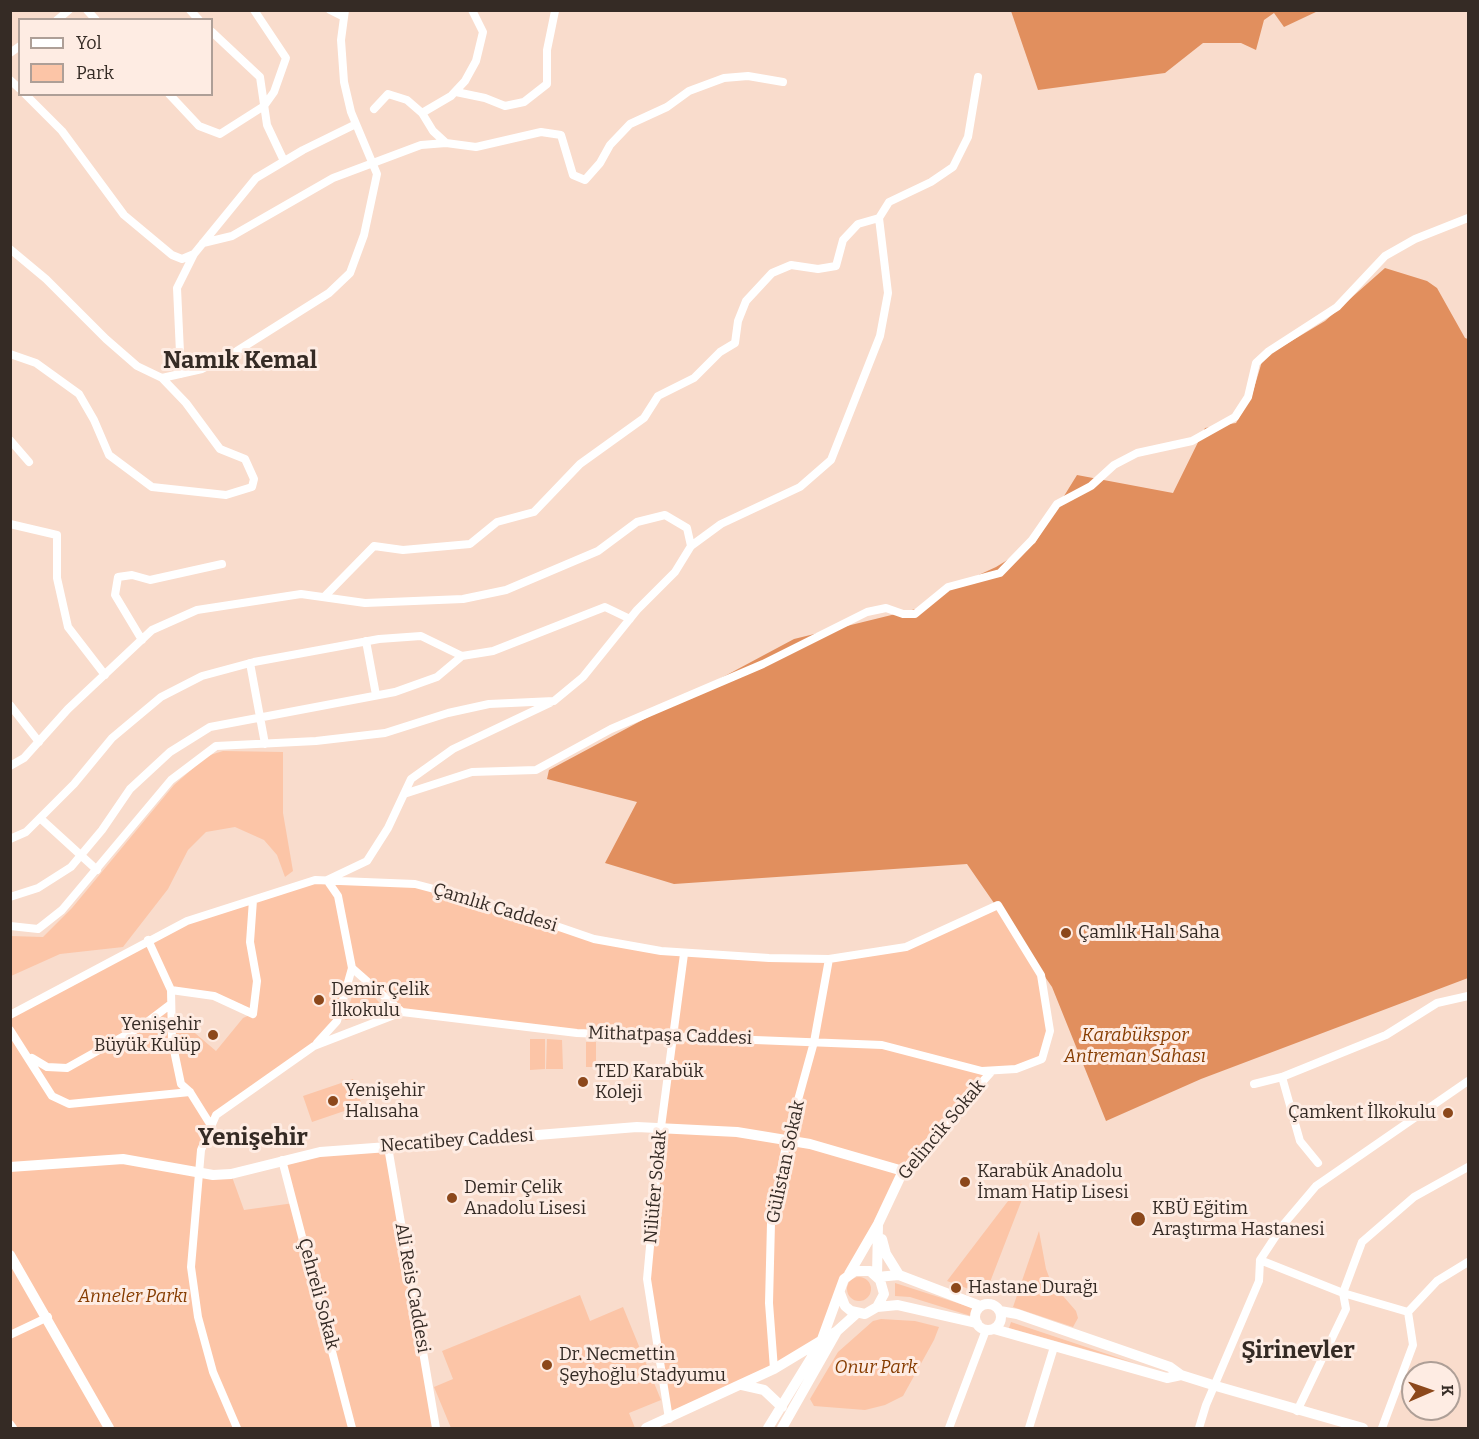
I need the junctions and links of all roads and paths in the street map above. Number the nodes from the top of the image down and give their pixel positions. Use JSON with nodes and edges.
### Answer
{"nodes":[{"id":1,"x":254,"y":10,"type":"edge"},
{"id":2,"x":330,"y":10,"type":"edge"},
{"id":3,"x":472,"y":10,"type":"edge"},
{"id":4,"x":555,"y":11,"type":"edge"},
{"id":5,"x":344,"y":14,"type":"edge"},
{"id":6,"x":213,"y":33,"type":"edge"},
{"id":7,"x":978,"y":77,"type":"dead end"},
{"id":8,"x":783,"y":82,"type":"dead end"},
{"id":9,"x":456,"y":92,"type":"junction"},
{"id":10,"x":27,"y":96,"type":"edge"},
{"id":11,"x":171,"y":96,"type":"edge"},
{"id":12,"x":264,"y":106,"type":"junction"},
{"id":13,"x":374,"y":109,"type":"dead end"},
{"id":14,"x":423,"y":113,"type":"junction"},
{"id":15,"x":356,"y":124,"type":"junction"},
{"id":16,"x":446,"y":143,"type":"junction"},
{"id":17,"x":284,"y":161,"type":"junction"},
{"id":18,"x":371,"y":162,"type":"junction"},
{"id":19,"x":879,"y":218,"type":"junction"},
{"id":20,"x":1468,"y":218,"type":"edge"},
{"id":21,"x":203,"y":243,"type":"junction"},
{"id":22,"x":10,"y":249,"type":"edge"},
{"id":23,"x":194,"y":254,"type":"junction"},
{"id":24,"x":10,"y":354,"type":"edge"},
{"id":25,"x":181,"y":374,"type":"junction"},
{"id":26,"x":162,"y":378,"type":"junction"},
{"id":27,"x":10,"y":440,"type":"edge"},
{"id":28,"x":29,"y":462,"type":"dead end"},
{"id":29,"x":10,"y":524,"type":"edge"},
{"id":30,"x":691,"y":546,"type":"junction"},
{"id":31,"x":222,"y":564,"type":"dead end"},
{"id":32,"x":324,"y":597,"type":"junction"},
{"id":33,"x":630,"y":619,"type":"junction"},
{"id":34,"x":142,"y":640,"type":"junction"},
{"id":35,"x":366,"y":642,"type":"junction"},
{"id":36,"x":462,"y":656,"type":"junction"},
{"id":37,"x":250,"y":663,"type":"junction"},
{"id":38,"x":105,"y":675,"type":"junction"},
{"id":39,"x":376,"y":695,"type":"junction"},
{"id":40,"x":554,"y":700,"type":"junction"},
{"id":41,"x":10,"y":705,"type":"edge"},
{"id":42,"x":259,"y":717,"type":"junction"},
{"id":43,"x":39,"y":742,"type":"junction"},
{"id":44,"x":265,"y":744,"type":"junction"},
{"id":45,"x":10,"y":766,"type":"edge"},
{"id":46,"x":404,"y":794,"type":"junction"},
{"id":47,"x":40,"y":818,"type":"junction"},
{"id":48,"x":10,"y":838,"type":"edge"},
{"id":49,"x":80,"y":857,"type":"junction"},
{"id":50,"x":97,"y":870,"type":"junction"},
{"id":51,"x":327,"y":880,"type":"junction"},
{"id":52,"x":10,"y":897,"type":"edge"},
{"id":53,"x":253,"y":900,"type":"junction"},
{"id":54,"x":998,"y":905,"type":"joint"},
{"id":55,"x":10,"y":926,"type":"edge"},
{"id":56,"x":148,"y":940,"type":"junction"},
{"id":57,"x":684,"y":954,"type":"junction"},
{"id":58,"x":829,"y":958,"type":"junction"},
{"id":59,"x":351,"y":968,"type":"junction"},
{"id":60,"x":171,"y":990,"type":"junction"},
{"id":61,"x":1468,"y":996,"type":"edge"},
{"id":62,"x":171,"y":1004,"type":"junction"},
{"id":63,"x":402,"y":1012,"type":"junction"},
{"id":64,"x":10,"y":1015,"type":"edge"},
{"id":65,"x":10,"y":1029,"type":"edge"},
{"id":66,"x":673,"y":1037,"type":"junction"},
{"id":67,"x":814,"y":1042,"type":"junction"},
{"id":68,"x":22,"y":1044,"type":"junction"},
{"id":69,"x":314,"y":1046,"type":"junction"},
{"id":70,"x":992,"y":1071,"type":"junction"},
{"id":71,"x":1282,"y":1077,"type":"junction"},
{"id":72,"x":1468,"y":1081,"type":"edge"},
{"id":73,"x":1254,"y":1084,"type":"dead end"},
{"id":74,"x":189,"y":1092,"type":"junction"},
{"id":75,"x":210,"y":1124,"type":"junction"},
{"id":76,"x":661,"y":1127,"type":"junction"},
{"id":77,"x":787,"y":1140,"type":"junction"},
{"id":78,"x":388,"y":1147,"type":"junction"},
{"id":79,"x":282,"y":1160,"type":"junction"},
{"id":80,"x":1318,"y":1163,"type":"dead end"},
{"id":81,"x":10,"y":1167,"type":"edge"},
{"id":82,"x":1468,"y":1167,"type":"edge"},
{"id":83,"x":903,"y":1171,"type":"junction"},
{"id":84,"x":197,"y":1173,"type":"junction"},
{"id":85,"x":878,"y":1224,"type":"junction"},
{"id":86,"x":10,"y":1255,"type":"edge"},
{"id":87,"x":1260,"y":1260,"type":"junction"},
{"id":88,"x":1468,"y":1262,"type":"edge"},
{"id":89,"x":849,"y":1274,"type":"junction"},
{"id":90,"x":899,"y":1275,"type":"junction"},
{"id":91,"x":877,"y":1277,"type":"junction"},
{"id":92,"x":840,"y":1293,"type":"junction"},
{"id":93,"x":1343,"y":1293,"type":"junction"},
{"id":94,"x":980,"y":1306,"type":"junction"},
{"id":95,"x":877,"y":1307,"type":"junction"},
{"id":96,"x":1000,"y":1311,"type":"junction"},
{"id":97,"x":1408,"y":1312,"type":"junction"},
{"id":98,"x":857,"y":1313,"type":"junction"},
{"id":99,"x":48,"y":1317,"type":"junction"},
{"id":100,"x":977,"y":1323,"type":"junction"},
{"id":101,"x":990,"y":1330,"type":"junction"},
{"id":102,"x":837,"y":1331,"type":"junction"},
{"id":103,"x":10,"y":1335,"type":"edge"},
{"id":104,"x":821,"y":1342,"type":"junction"},
{"id":105,"x":1054,"y":1347,"type":"junction"},
{"id":106,"x":774,"y":1369,"type":"junction"},
{"id":107,"x":1181,"y":1375,"type":"junction"},
{"id":108,"x":741,"y":1385,"type":"junction"},
{"id":109,"x":1215,"y":1386,"type":"junction"},
{"id":110,"x":782,"y":1407,"type":"junction"},
{"id":111,"x":1297,"y":1411,"type":"junction"},
{"id":112,"x":669,"y":1419,"type":"junction"},
{"id":113,"x":10,"y":1424,"type":"edge"},
{"id":114,"x":13,"y":1428,"type":"edge"},
{"id":115,"x":109,"y":1428,"type":"edge"},
{"id":116,"x":237,"y":1428,"type":"edge"},
{"id":117,"x":352,"y":1428,"type":"edge"},
{"id":118,"x":436,"y":1428,"type":"edge"},
{"id":119,"x":646,"y":1428,"type":"edge"},
{"id":120,"x":768,"y":1428,"type":"edge"},
{"id":121,"x":782,"y":1428,"type":"edge"},
{"id":122,"x":950,"y":1428,"type":"edge"},
{"id":123,"x":1032,"y":1428,"type":"edge"},
{"id":124,"x":1199,"y":1428,"type":"edge"},
{"id":125,"x":1363,"y":1428,"type":"edge"},
{"id":126,"x":1382,"y":1428,"type":"edge"}],
"edges":[{"from":1,"to":12,"type":"street"},
{"from":2,"to":5,"type":"street"},
{"from":3,"to":9,"type":"street"},
{"from":4,"to":9,"type":"street"},
{"from":5,"to":15,"type":"street"},
{"from":6,"to":12,"type":"street"},
{"from":7,"to":19,"type":"street"},
{"from":8,"to":16,"type":"street"},
{"from":9,"to":14,"type":"street"},
{"from":10,"to":23,"type":"street"},
{"from":11,"to":12,"type":"street"},
{"from":12,"to":17,"type":"street"},
{"from":13,"to":14,"type":"street"},
{"from":14,"to":16,"type":"street"},
{"from":15,"to":17,"type":"street"},
{"from":15,"to":18,"type":"street"},
{"from":16,"to":18,"type":"street"},
{"from":17,"to":21,"type":"street"},
{"from":18,"to":21,"type":"street"},
{"from":18,"to":25,"type":"street"},
{"from":19,"to":30,"type":"street"},
{"from":19,"to":32,"type":"street"},
{"from":20,"to":46,"type":"street"},
{"from":21,"to":23,"type":"street"},
{"from":22,"to":26,"type":"street"},
{"from":23,"to":25,"type":"street"},
{"from":24,"to":26,"type":"street"},
{"from":25,"to":26,"type":"street"},
{"from":27,"to":28,"type":"street"},
{"from":29,"to":38,"type":"street"},
{"from":30,"to":32,"type":"street"},
{"from":30,"to":33,"type":"street"},
{"from":31,"to":34,"type":"street"},
{"from":32,"to":34,"type":"street"},
{"from":33,"to":36,"type":"street"},
{"from":33,"to":40,"type":"street"},
{"from":34,"to":38,"type":"street"},
{"from":35,"to":36,"type":"street"},
{"from":35,"to":37,"type":"street"},
{"from":35,"to":39,"type":"street"},
{"from":36,"to":39,"type":"street"},
{"from":37,"to":42,"type":"street"},
{"from":37,"to":47,"type":"street"},
{"from":38,"to":43,"type":"street"},
{"from":39,"to":42,"type":"street"},
{"from":40,"to":44,"type":"street"},
{"from":40,"to":46,"type":"street"},
{"from":41,"to":43,"type":"street"},
{"from":42,"to":44,"type":"street"},
{"from":42,"to":49,"type":"street"},
{"from":43,"to":45,"type":"street"},
{"from":44,"to":50,"type":"street"},
{"from":46,"to":51,"type":"street"},
{"from":47,"to":48,"type":"street"},
{"from":47,"to":49,"type":"street"},
{"from":49,"to":50,"type":"street"},
{"from":49,"to":52,"type":"street"},
{"from":50,"to":55,"type":"street"},
{"from":51,"to":53,"type":"street","name":"Çamlık Caddesi"},
{"from":51,"to":57,"type":"street","name":"Çamlık Caddesi"},
{"from":51,"to":59,"type":"street"},
{"from":53,"to":56,"type":"street","name":"Çamlık Caddesi"},
{"from":53,"to":60,"type":"street"},
{"from":54,"to":58,"type":"street","name":"Çamlık Caddesi"},
{"from":54,"to":70,"type":"street","name":"Mithatpaşa Caddesi"},
{"from":56,"to":60,"type":"street"},
{"from":56,"to":64,"type":"street","name":"Çamlık Caddesi"},
{"from":57,"to":58,"type":"street","name":"Çamlık Caddesi"},
{"from":57,"to":66,"type":"street","name":"Nilüfer Sokak"},
{"from":58,"to":67,"type":"street","name":"Gülistan Sokak"},
{"from":59,"to":63,"type":"street"},
{"from":59,"to":69,"type":"street"},
{"from":60,"to":62,"type":"street"},
{"from":61,"to":71,"type":"street"},
{"from":62,"to":68,"type":"street"},
{"from":62,"to":74,"type":"street"},
{"from":63,"to":66,"type":"street","name":"Mithatpaşa Caddesi"},
{"from":63,"to":69,"type":"street","name":"Mithatpaşa Caddesi"},
{"from":65,"to":68,"type":"street"},
{"from":66,"to":67,"type":"street","name":"Mithatpaşa Caddesi"},
{"from":66,"to":76,"type":"street","name":"Nilüfer Sokak"},
{"from":67,"to":70,"type":"street","name":"Mithatpaşa Caddesi"},
{"from":67,"to":77,"type":"street","name":"Gülistan Sokak"},
{"from":68,"to":74,"type":"street"},
{"from":69,"to":75,"type":"street","name":"Mithatpaşa Caddesi"},
{"from":70,"to":83,"type":"street","name":"Gelincik Sokak"},
{"from":71,"to":73,"type":"street"},
{"from":71,"to":80,"type":"street"},
{"from":72,"to":87,"type":"street"},
{"from":74,"to":75,"type":"street"},
{"from":75,"to":84,"type":"street","name":"Mithatpaşa Caddesi"},
{"from":76,"to":77,"type":"street","name":"Necatibey Caddesi"},
{"from":76,"to":78,"type":"street","name":"Necatibey Caddesi"},
{"from":76,"to":112,"type":"street","name":"Nilüfer Sokak"},
{"from":77,"to":83,"type":"street","name":"Necatibey Caddesi"},
{"from":77,"to":106,"type":"street","name":"Gülistan Sokak"},
{"from":78,"to":79,"type":"street","name":"Necatibey Caddesi"},
{"from":78,"to":118,"type":"street","name":"Ali Reis Caddesi"},
{"from":79,"to":84,"type":"street","name":"Necatibey Caddesi"},
{"from":79,"to":117,"type":"street","name":"Çehreli Sokak"},
{"from":81,"to":84,"type":"street","name":"Necatibey Caddesi"},
{"from":82,"to":93,"type":"street"},
{"from":83,"to":85,"type":"street","name":"Gelincik Sokak"},
{"from":84,"to":116,"type":"street","name":"Mithatpaşa Caddesi"},
{"from":85,"to":89,"type":"street","name":"Gelincik Sokak"},
{"from":85,"to":90,"type":"street"},
{"from":85,"to":91,"type":"street"},
{"from":86,"to":99,"type":"street"},
{"from":87,"to":93,"type":"street"},
{"from":87,"to":109,"type":"street"},
{"from":88,"to":97,"type":"street"},
{"from":89,"to":91,"type":"street"},
{"from":89,"to":92,"type":"street"},
{"from":90,"to":91,"type":"street"},
{"from":90,"to":94,"type":"street"},
{"from":91,"to":95,"type":"street"},
{"from":92,"to":98,"type":"street"},
{"from":92,"to":104,"type":"street"},
{"from":93,"to":97,"type":"street"},
{"from":93,"to":111,"type":"street"},
{"from":94,"to":96,"type":"street"},
{"from":94,"to":100,"type":"street"},
{"from":95,"to":98,"type":"street"},
{"from":95,"to":100,"type":"street"},
{"from":96,"to":101,"type":"street"},
{"from":96,"to":107,"type":"street"},
{"from":97,"to":126,"type":"street"},
{"from":98,"to":102,"type":"street"},
{"from":99,"to":103,"type":"street"},
{"from":99,"to":115,"type":"street"},
{"from":100,"to":101,"type":"street"},
{"from":101,"to":105,"type":"street"},
{"from":101,"to":122,"type":"street"},
{"from":102,"to":104,"type":"street"},
{"from":102,"to":121,"type":"street"},
{"from":104,"to":106,"type":"street"},
{"from":104,"to":110,"type":"street"},
{"from":105,"to":107,"type":"street"},
{"from":105,"to":123,"type":"street"},
{"from":106,"to":108,"type":"street"},
{"from":107,"to":109,"type":"street"},
{"from":108,"to":110,"type":"street"},
{"from":108,"to":112,"type":"street"},
{"from":109,"to":111,"type":"street"},
{"from":109,"to":124,"type":"street"},
{"from":110,"to":120,"type":"street"},
{"from":111,"to":125,"type":"street"},
{"from":112,"to":119,"type":"street"},
{"from":113,"to":114,"type":"street"}]}
